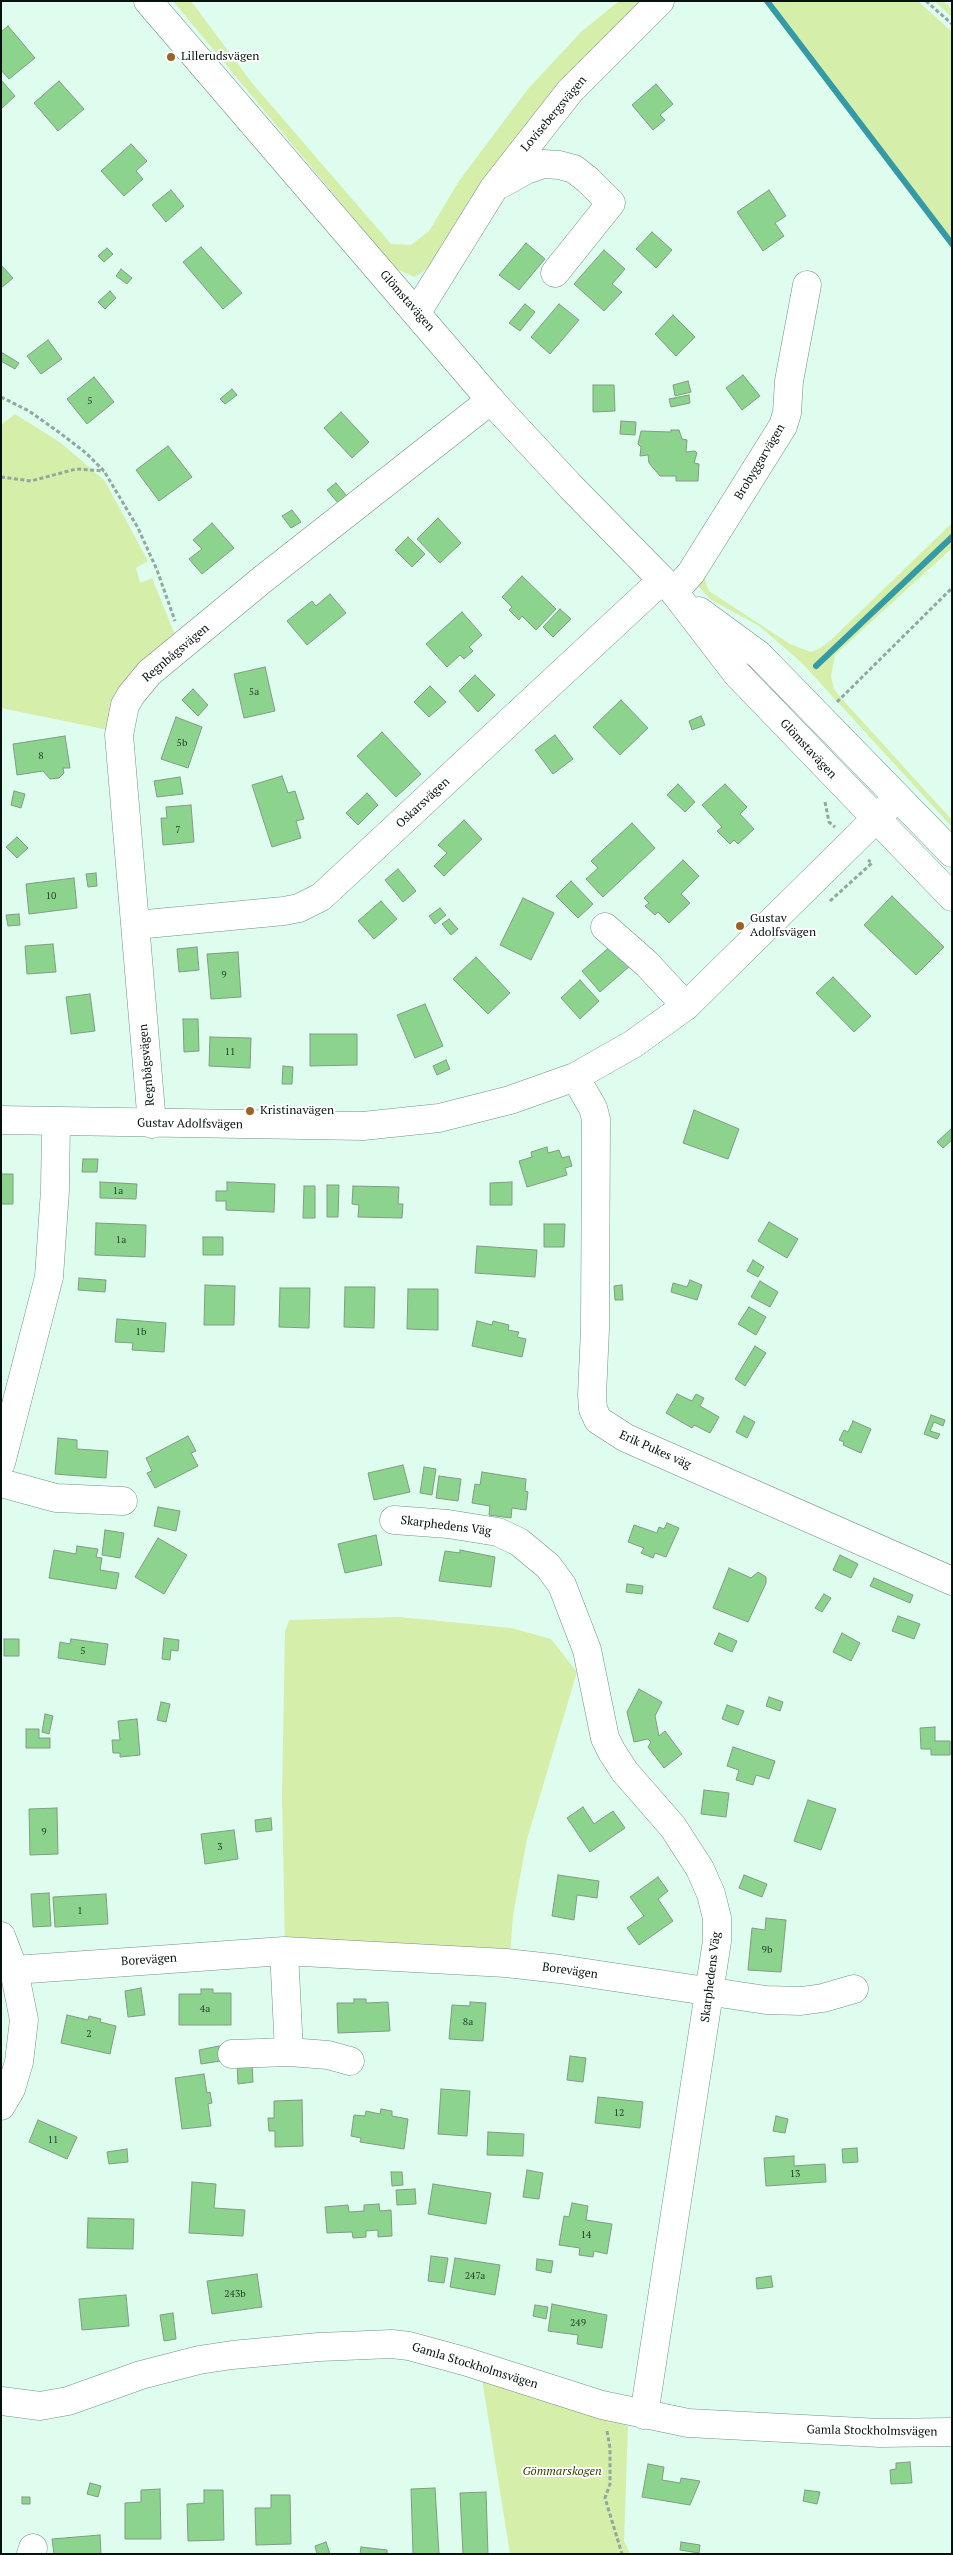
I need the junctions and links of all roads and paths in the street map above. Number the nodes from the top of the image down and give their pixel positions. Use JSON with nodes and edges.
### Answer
{"nodes":[{"id":1,"x":148,"y":1,"type":"edge"},
{"id":2,"x":660,"y":1,"type":"edge"},
{"id":3,"x":926,"y":1,"type":"edge"},
{"id":4,"x":952,"y":24,"type":"edge"},
{"id":5,"x":494,"y":188,"type":"junction"},
{"id":6,"x":555,"y":273,"type":"dead end"},
{"id":7,"x":807,"y":285,"type":"dead end"},
{"id":8,"x":417,"y":312,"type":"junction"},
{"id":9,"x":1,"y":397,"type":"edge"},
{"id":10,"x":491,"y":400,"type":"junction"},
{"id":11,"x":104,"y":471,"type":"junction"},
{"id":12,"x":1,"y":477,"type":"edge"},
{"id":13,"x":668,"y":586,"type":"junction"},
{"id":14,"x":952,"y":588,"type":"edge"},
{"id":15,"x":186,"y":644,"type":"junction"},
{"id":16,"x":841,"y":698,"type":"dead end"},
{"id":17,"x":897,"y":798,"type":"junction"},
{"id":18,"x":874,"y":820,"type":"junction"},
{"id":19,"x":829,"y":822,"type":"dead end"},
{"id":20,"x":851,"y":842,"type":"junction"},
{"id":21,"x":952,"y":853,"type":"edge"},
{"id":22,"x":952,"y":898,"type":"edge"},
{"id":23,"x":828,"y":903,"type":"dead end"},
{"id":24,"x":136,"y":925,"type":"junction"},
{"id":25,"x":604,"y":926,"type":"dead end"},
{"id":26,"x":686,"y":1006,"type":"junction"},
{"id":27,"x":575,"y":1076,"type":"junction"},
{"id":28,"x":1,"y":1120,"type":"edge"},
{"id":29,"x":56,"y":1121,"type":"junction"},
{"id":30,"x":152,"y":1124,"type":"junction"},
{"id":31,"x":1,"y":1463,"type":"edge"},
{"id":32,"x":1,"y":1483,"type":"edge"},
{"id":33,"x":123,"y":1501,"type":"dead end"},
{"id":34,"x":394,"y":1520,"type":"dead end"},
{"id":35,"x":952,"y":1581,"type":"edge"},
{"id":36,"x":1,"y":1936,"type":"edge"},
{"id":37,"x":284,"y":1952,"type":"junction"},
{"id":38,"x":14,"y":1970,"type":"junction"},
{"id":39,"x":854,"y":1988,"type":"dead end"},
{"id":40,"x":710,"y":1991,"type":"junction"},
{"id":41,"x":289,"y":2052,"type":"junction"},
{"id":42,"x":232,"y":2054,"type":"dead end"},
{"id":43,"x":350,"y":2061,"type":"dead end"},
{"id":44,"x":1,"y":2106,"type":"edge"},
{"id":45,"x":1,"y":2401,"type":"edge"},
{"id":46,"x":602,"y":2405,"type":"junction"},
{"id":47,"x":644,"y":2415,"type":"junction"},
{"id":48,"x":952,"y":2432,"type":"edge"},
{"id":49,"x":622,"y":2554,"type":"edge"}],
"edges":[{"from":1,"to":8,"type":"street","name":"Glömstavägen"},
{"from":2,"to":5,"type":"street","name":"Lovisebergsvägen"},
{"from":3,"to":4,"type":"path"},
{"from":5,"to":6,"type":"street","name":"Lovisebergsvägen"},
{"from":5,"to":8,"type":"street","name":"Lovisebergsvägen"},
{"from":7,"to":13,"type":"street","name":"Brobyggarvägen"},
{"from":8,"to":10,"type":"street","name":"Glömstavägen"},
{"from":9,"to":11,"type":"path"},
{"from":10,"to":13,"type":"street","name":"Glömstavägen"},
{"from":10,"to":15,"type":"street","name":"Regnbågsvägen"},
{"from":11,"to":12,"type":"path"},
{"from":11,"to":15,"type":"path"},
{"from":13,"to":17,"type":"street","name":"Glömstavägen"},
{"from":13,"to":18,"type":"street","name":"Glömstavägen"},
{"from":13,"to":24,"type":"street","name":"Oskarsvägen"},
{"from":14,"to":16,"type":"path"},
{"from":15,"to":24,"type":"street","name":"Regnbågsvägen"},
{"from":17,"to":18,"type":"street","name":"Gustav Adolfsvägen"},
{"from":17,"to":21,"type":"street","name":"Glömstavägen"},
{"from":18,"to":20,"type":"street","name":"Gustav Adolfsvägen"},
{"from":18,"to":22,"type":"street","name":"Glömstavägen"},
{"from":19,"to":20,"type":"path"},
{"from":20,"to":23,"type":"path"},
{"from":20,"to":26,"type":"street","name":"Gustav Adolfsvägen"},
{"from":24,"to":30,"type":"street","name":"Regnbågsvägen"},
{"from":25,"to":26,"type":"street"},
{"from":26,"to":27,"type":"street","name":"Gustav Adolfsvägen"},
{"from":27,"to":30,"type":"street","name":"Gustav Adolfsvägen"},
{"from":27,"to":35,"type":"street","name":"Erik Pukes väg"},
{"from":28,"to":29,"type":"street","name":"Gustav Adolfsvägen"},
{"from":29,"to":30,"type":"street","name":"Gustav Adolfsvägen"},
{"from":29,"to":31,"type":"street"},
{"from":32,"to":33,"type":"street"},
{"from":34,"to":40,"type":"street","name":"Skarphedens Väg"},
{"from":36,"to":38,"type":"street"},
{"from":37,"to":38,"type":"street","name":"Borevägen"},
{"from":37,"to":40,"type":"street","name":"Borevägen"},
{"from":37,"to":41,"type":"street"},
{"from":38,"to":44,"type":"street"},
{"from":39,"to":40,"type":"street","name":"Borevägen"},
{"from":40,"to":47,"type":"street","name":"Skarphedens Väg"},
{"from":41,"to":42,"type":"street"},
{"from":41,"to":43,"type":"street"},
{"from":45,"to":46,"type":"street","name":"Gamla Stockholmsvägen"},
{"from":46,"to":47,"type":"street","name":"Gamla Stockholmsvägen"},
{"from":46,"to":49,"type":"path"},
{"from":47,"to":48,"type":"street","name":"Gamla Stockholmsvägen"}]}
